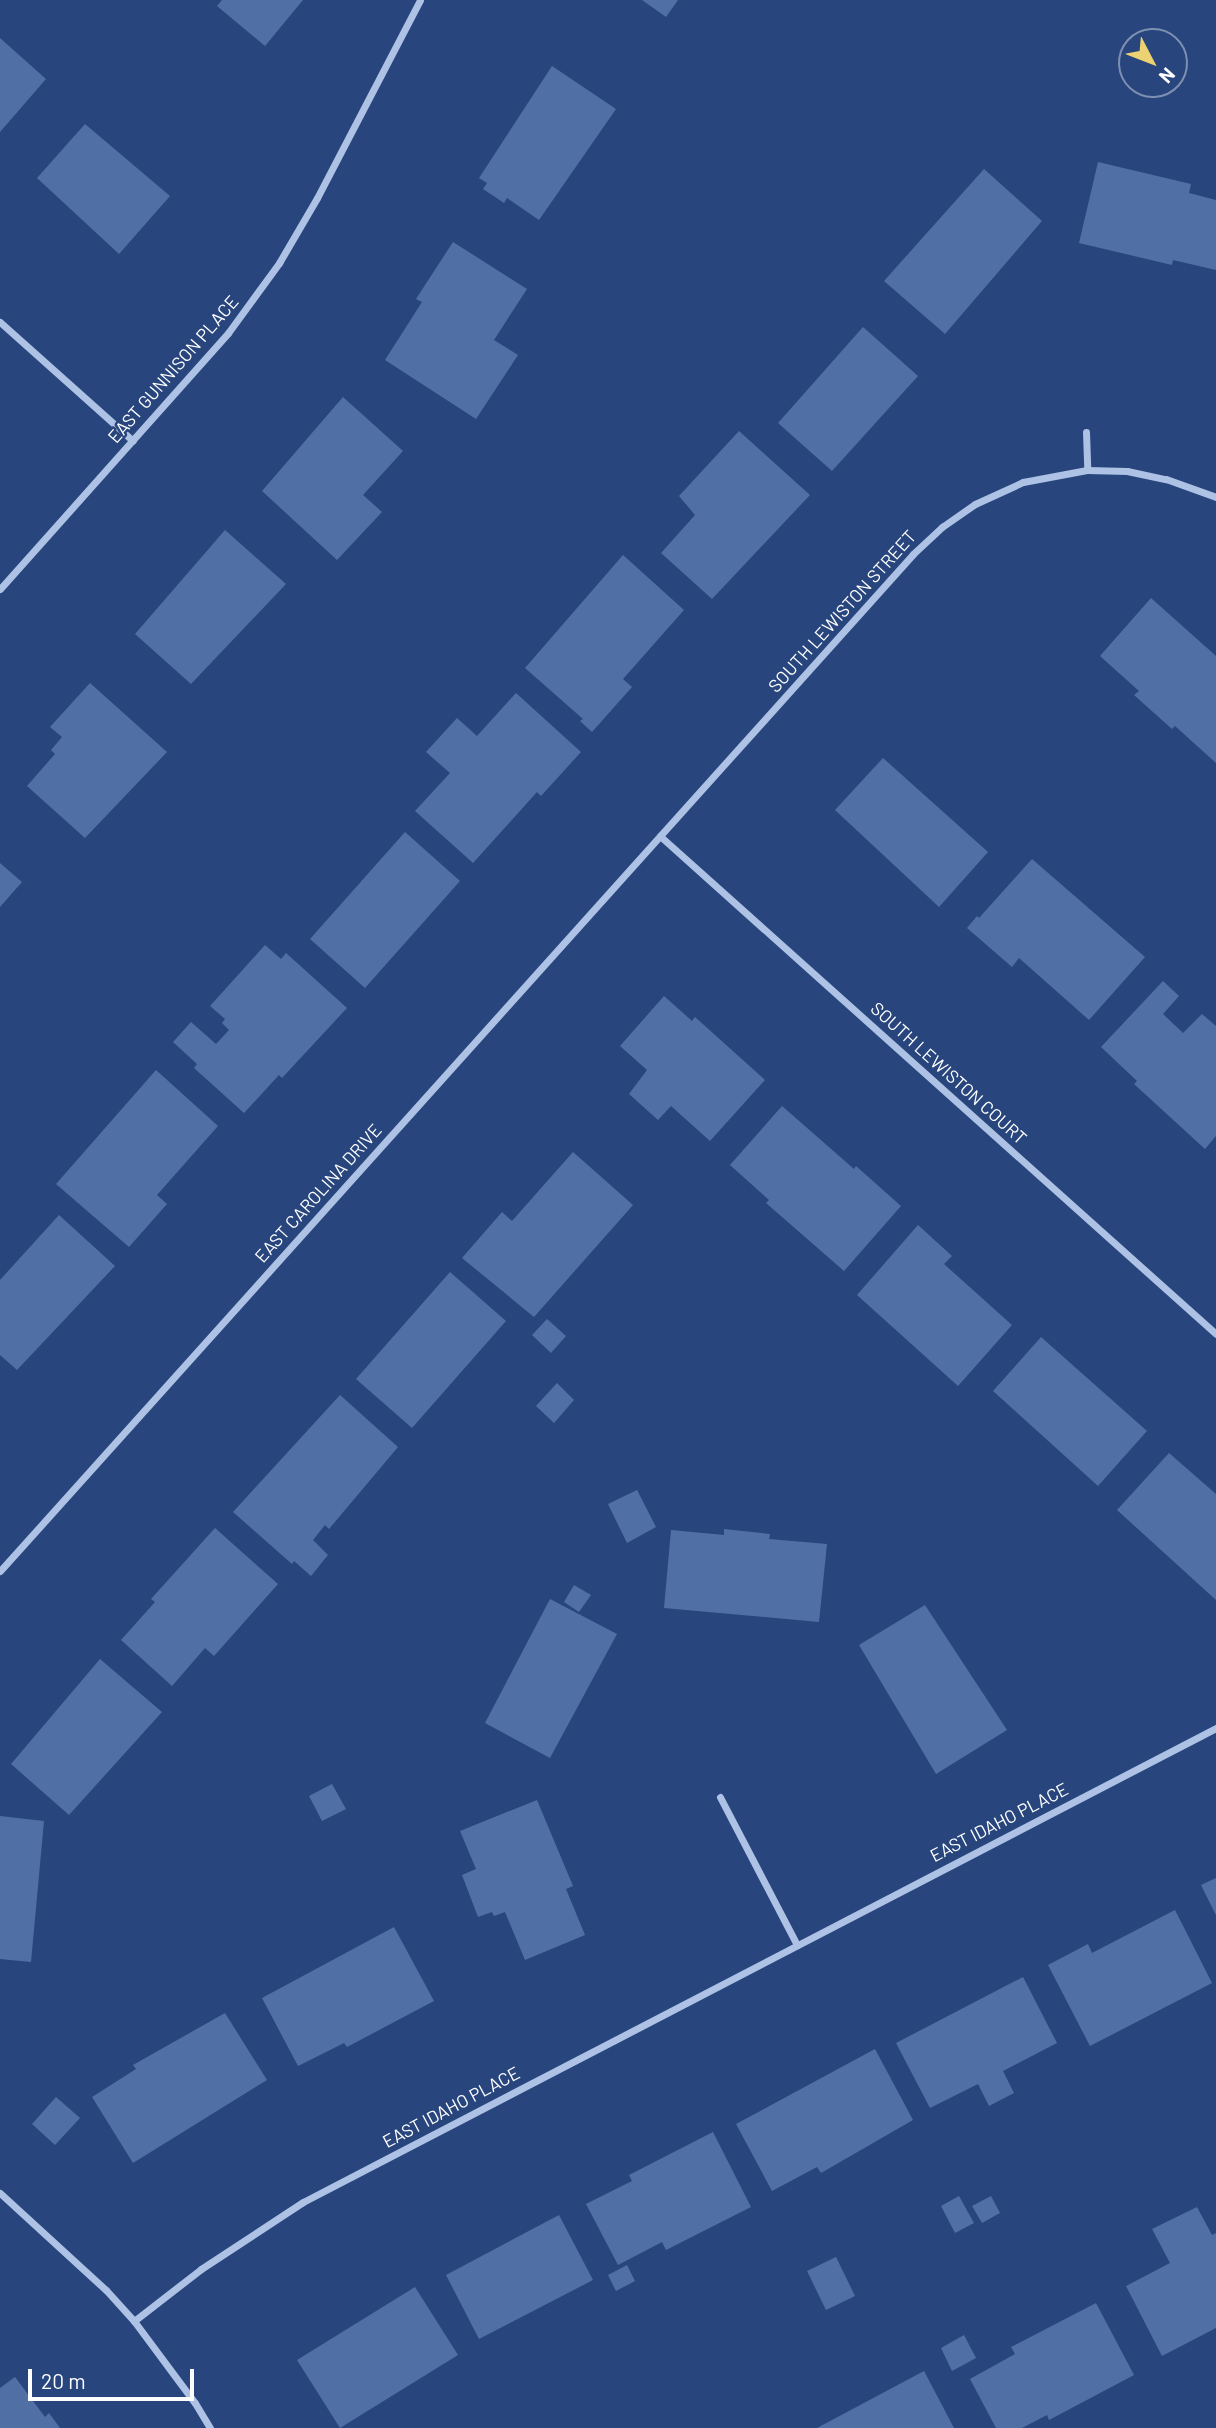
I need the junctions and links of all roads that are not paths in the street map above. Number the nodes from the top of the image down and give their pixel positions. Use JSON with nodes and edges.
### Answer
{"nodes":[{"id":1,"x":420,"y":0,"type":"edge"},
{"id":2,"x":0,"y":322,"type":"edge"},
{"id":3,"x":1086,"y":432,"type":"dead end"},
{"id":4,"x":133,"y":441,"type":"junction"},
{"id":5,"x":1087,"y":470,"type":"junction"},
{"id":6,"x":1216,"y":497,"type":"edge"},
{"id":7,"x":0,"y":589,"type":"edge"},
{"id":8,"x":660,"y":836,"type":"junction"},
{"id":9,"x":1216,"y":1334,"type":"edge"},
{"id":10,"x":0,"y":1571,"type":"edge"},
{"id":11,"x":1216,"y":1728,"type":"edge"},
{"id":12,"x":720,"y":1797,"type":"dead end"},
{"id":13,"x":797,"y":1945,"type":"junction"},
{"id":14,"x":0,"y":2193,"type":"edge"},
{"id":15,"x":134,"y":2321,"type":"junction"},
{"id":16,"x":210,"y":2428,"type":"edge"}],
"edges":[{"from":1,"to":4,"type":"street","name":"EAST GUNNISON PLACE"},
{"from":2,"to":4,"type":"street"},
{"from":3,"to":5,"type":"street"},
{"from":4,"to":7,"type":"street","name":"EAST GUNNISON PLACE"},
{"from":5,"to":6,"type":"street","name":"SOUTH LEWISTON STREET"},
{"from":5,"to":8,"type":"street","name":"SOUTH LEWISTON STREET"},
{"from":8,"to":9,"type":"street","name":"SOUTH LEWISTON COURT"},
{"from":8,"to":10,"type":"street","name":"EAST CAROLINA DRIVE"},
{"from":11,"to":13,"type":"street","name":"EAST IDAHO PLACE"},
{"from":12,"to":13,"type":"street"},
{"from":13,"to":15,"type":"street","name":"EAST IDAHO PLACE"},
{"from":14,"to":15,"type":"street"},
{"from":15,"to":16,"type":"street"}]}
